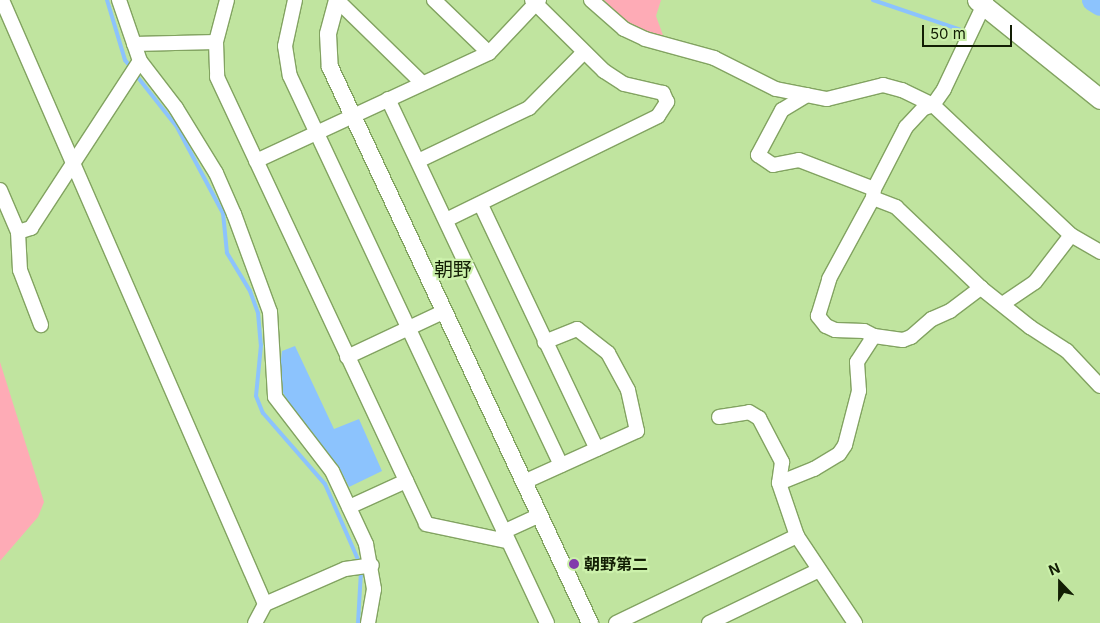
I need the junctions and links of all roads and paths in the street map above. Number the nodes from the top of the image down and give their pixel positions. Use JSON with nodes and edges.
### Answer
{"nodes":[{"id":1,"x":2,"y":0,"type":"edge"},
{"id":2,"x":119,"y":0,"type":"edge"},
{"id":3,"x":227,"y":0,"type":"edge"},
{"id":4,"x":295,"y":0,"type":"edge"},
{"id":5,"x":337,"y":0,"type":"edge"},
{"id":6,"x":434,"y":0,"type":"edge"},
{"id":7,"x":536,"y":1,"type":"edge"},
{"id":8,"x":593,"y":1,"type":"edge"},
{"id":9,"x":982,"y":2,"type":"edge"},
{"id":10,"x":216,"y":42,"type":"junction"},
{"id":11,"x":134,"y":44,"type":"junction"},
{"id":12,"x":584,"y":52,"type":"junction"},
{"id":13,"x":489,"y":53,"type":"junction"},
{"id":14,"x":140,"y":62,"type":"junction"},
{"id":15,"x":422,"y":83,"type":"junction"},
{"id":16,"x":807,"y":95,"type":"junction"},
{"id":17,"x":388,"y":99,"type":"junction"},
{"id":18,"x":1100,"y":99,"type":"edge"},
{"id":19,"x":933,"y":106,"type":"junction"},
{"id":20,"x":352,"y":116,"type":"junction"},
{"id":21,"x":316,"y":134,"type":"junction"},
{"id":22,"x":72,"y":161,"type":"junction"},
{"id":23,"x":256,"y":161,"type":"junction"},
{"id":24,"x":418,"y":161,"type":"junction"},
{"id":25,"x":0,"y":190,"type":"edge"},
{"id":26,"x":873,"y":194,"type":"junction"},
{"id":27,"x":481,"y":205,"type":"junction"},
{"id":28,"x":446,"y":220,"type":"junction"},
{"id":29,"x":18,"y":232,"type":"junction"},
{"id":30,"x":1071,"y":235,"type":"junction"},
{"id":31,"x":1100,"y":252,"type":"edge"},
{"id":32,"x":981,"y":288,"type":"junction"},
{"id":33,"x":1004,"y":304,"type":"junction"},
{"id":34,"x":445,"y":311,"type":"junction"},
{"id":35,"x":41,"y":325,"type":"dead end"},
{"id":36,"x":407,"y":328,"type":"junction"},
{"id":37,"x":874,"y":336,"type":"junction"},
{"id":38,"x":546,"y":342,"type":"junction"},
{"id":39,"x":347,"y":357,"type":"junction"},
{"id":40,"x":1100,"y":386,"type":"edge"},
{"id":41,"x":719,"y":416,"type":"dead end"},
{"id":42,"x":596,"y":449,"type":"junction"},
{"id":43,"x":562,"y":465,"type":"junction"},
{"id":44,"x":406,"y":481,"type":"junction"},
{"id":45,"x":524,"y":482,"type":"junction"},
{"id":46,"x":779,"y":483,"type":"junction"},
{"id":47,"x":349,"y":507,"type":"junction"},
{"id":48,"x":540,"y":515,"type":"junction"},
{"id":49,"x":505,"y":536,"type":"junction"},
{"id":50,"x":798,"y":536,"type":"junction"},
{"id":51,"x":372,"y":565,"type":"junction"},
{"id":52,"x":819,"y":570,"type":"junction"},
{"id":53,"x":265,"y":604,"type":"junction"},
{"id":54,"x":255,"y":623,"type":"edge"},
{"id":55,"x":368,"y":623,"type":"edge"},
{"id":56,"x":548,"y":623,"type":"edge"},
{"id":57,"x":590,"y":623,"type":"edge"},
{"id":58,"x":617,"y":623,"type":"edge"},
{"id":59,"x":708,"y":623,"type":"edge"},
{"id":60,"x":855,"y":623,"type":"edge"}],
"edges":[{"from":1,"to":22,"type":"street"},
{"from":2,"to":11,"type":"street"},
{"from":3,"to":10,"type":"street"},
{"from":4,"to":21,"type":"street"},
{"from":5,"to":15,"type":"street"},
{"from":5,"to":20,"type":"street"},
{"from":6,"to":13,"type":"street"},
{"from":7,"to":12,"type":"street"},
{"from":7,"to":13,"type":"street"},
{"from":8,"to":16,"type":"street"},
{"from":9,"to":18,"type":"main road"},
{"from":9,"to":19,"type":"street"},
{"from":10,"to":11,"type":"street"},
{"from":10,"to":23,"type":"street"},
{"from":11,"to":14,"type":"street"},
{"from":12,"to":24,"type":"street"},
{"from":12,"to":27,"type":"street"},
{"from":13,"to":15,"type":"street"},
{"from":14,"to":22,"type":"street"},
{"from":14,"to":47,"type":"street"},
{"from":15,"to":17,"type":"street"},
{"from":16,"to":19,"type":"street"},
{"from":16,"to":26,"type":"street"},
{"from":17,"to":20,"type":"street"},
{"from":17,"to":24,"type":"street"},
{"from":19,"to":26,"type":"street"},
{"from":19,"to":30,"type":"street"},
{"from":20,"to":21,"type":"street"},
{"from":20,"to":34,"type":"street"},
{"from":21,"to":23,"type":"street"},
{"from":21,"to":36,"type":"street"},
{"from":22,"to":29,"type":"street"},
{"from":22,"to":53,"type":"street"},
{"from":23,"to":39,"type":"street"},
{"from":24,"to":28,"type":"street"},
{"from":25,"to":29,"type":"street"},
{"from":26,"to":32,"type":"street"},
{"from":26,"to":37,"type":"street"},
{"from":27,"to":28,"type":"street"},
{"from":27,"to":38,"type":"street"},
{"from":28,"to":43,"type":"street"},
{"from":29,"to":35,"type":"street"},
{"from":30,"to":31,"type":"street"},
{"from":30,"to":33,"type":"street"},
{"from":32,"to":33,"type":"street"},
{"from":32,"to":37,"type":"street"},
{"from":33,"to":40,"type":"street"},
{"from":34,"to":36,"type":"street"},
{"from":34,"to":45,"type":"street"},
{"from":36,"to":39,"type":"street"},
{"from":36,"to":49,"type":"street"},
{"from":37,"to":46,"type":"street"},
{"from":38,"to":42,"type":"street"},
{"from":38,"to":42,"type":"street"},
{"from":39,"to":44,"type":"street"},
{"from":41,"to":46,"type":"street"},
{"from":42,"to":43,"type":"street"},
{"from":43,"to":45,"type":"street"},
{"from":44,"to":47,"type":"street"},
{"from":44,"to":49,"type":"street"},
{"from":45,"to":48,"type":"street"},
{"from":46,"to":50,"type":"street"},
{"from":47,"to":51,"type":"street"},
{"from":48,"to":49,"type":"street"},
{"from":48,"to":57,"type":"street"},
{"from":49,"to":56,"type":"street"},
{"from":50,"to":52,"type":"street"},
{"from":50,"to":58,"type":"street"},
{"from":51,"to":53,"type":"street"},
{"from":51,"to":55,"type":"street"},
{"from":52,"to":59,"type":"street"},
{"from":52,"to":60,"type":"street"},
{"from":53,"to":54,"type":"street"}]}
